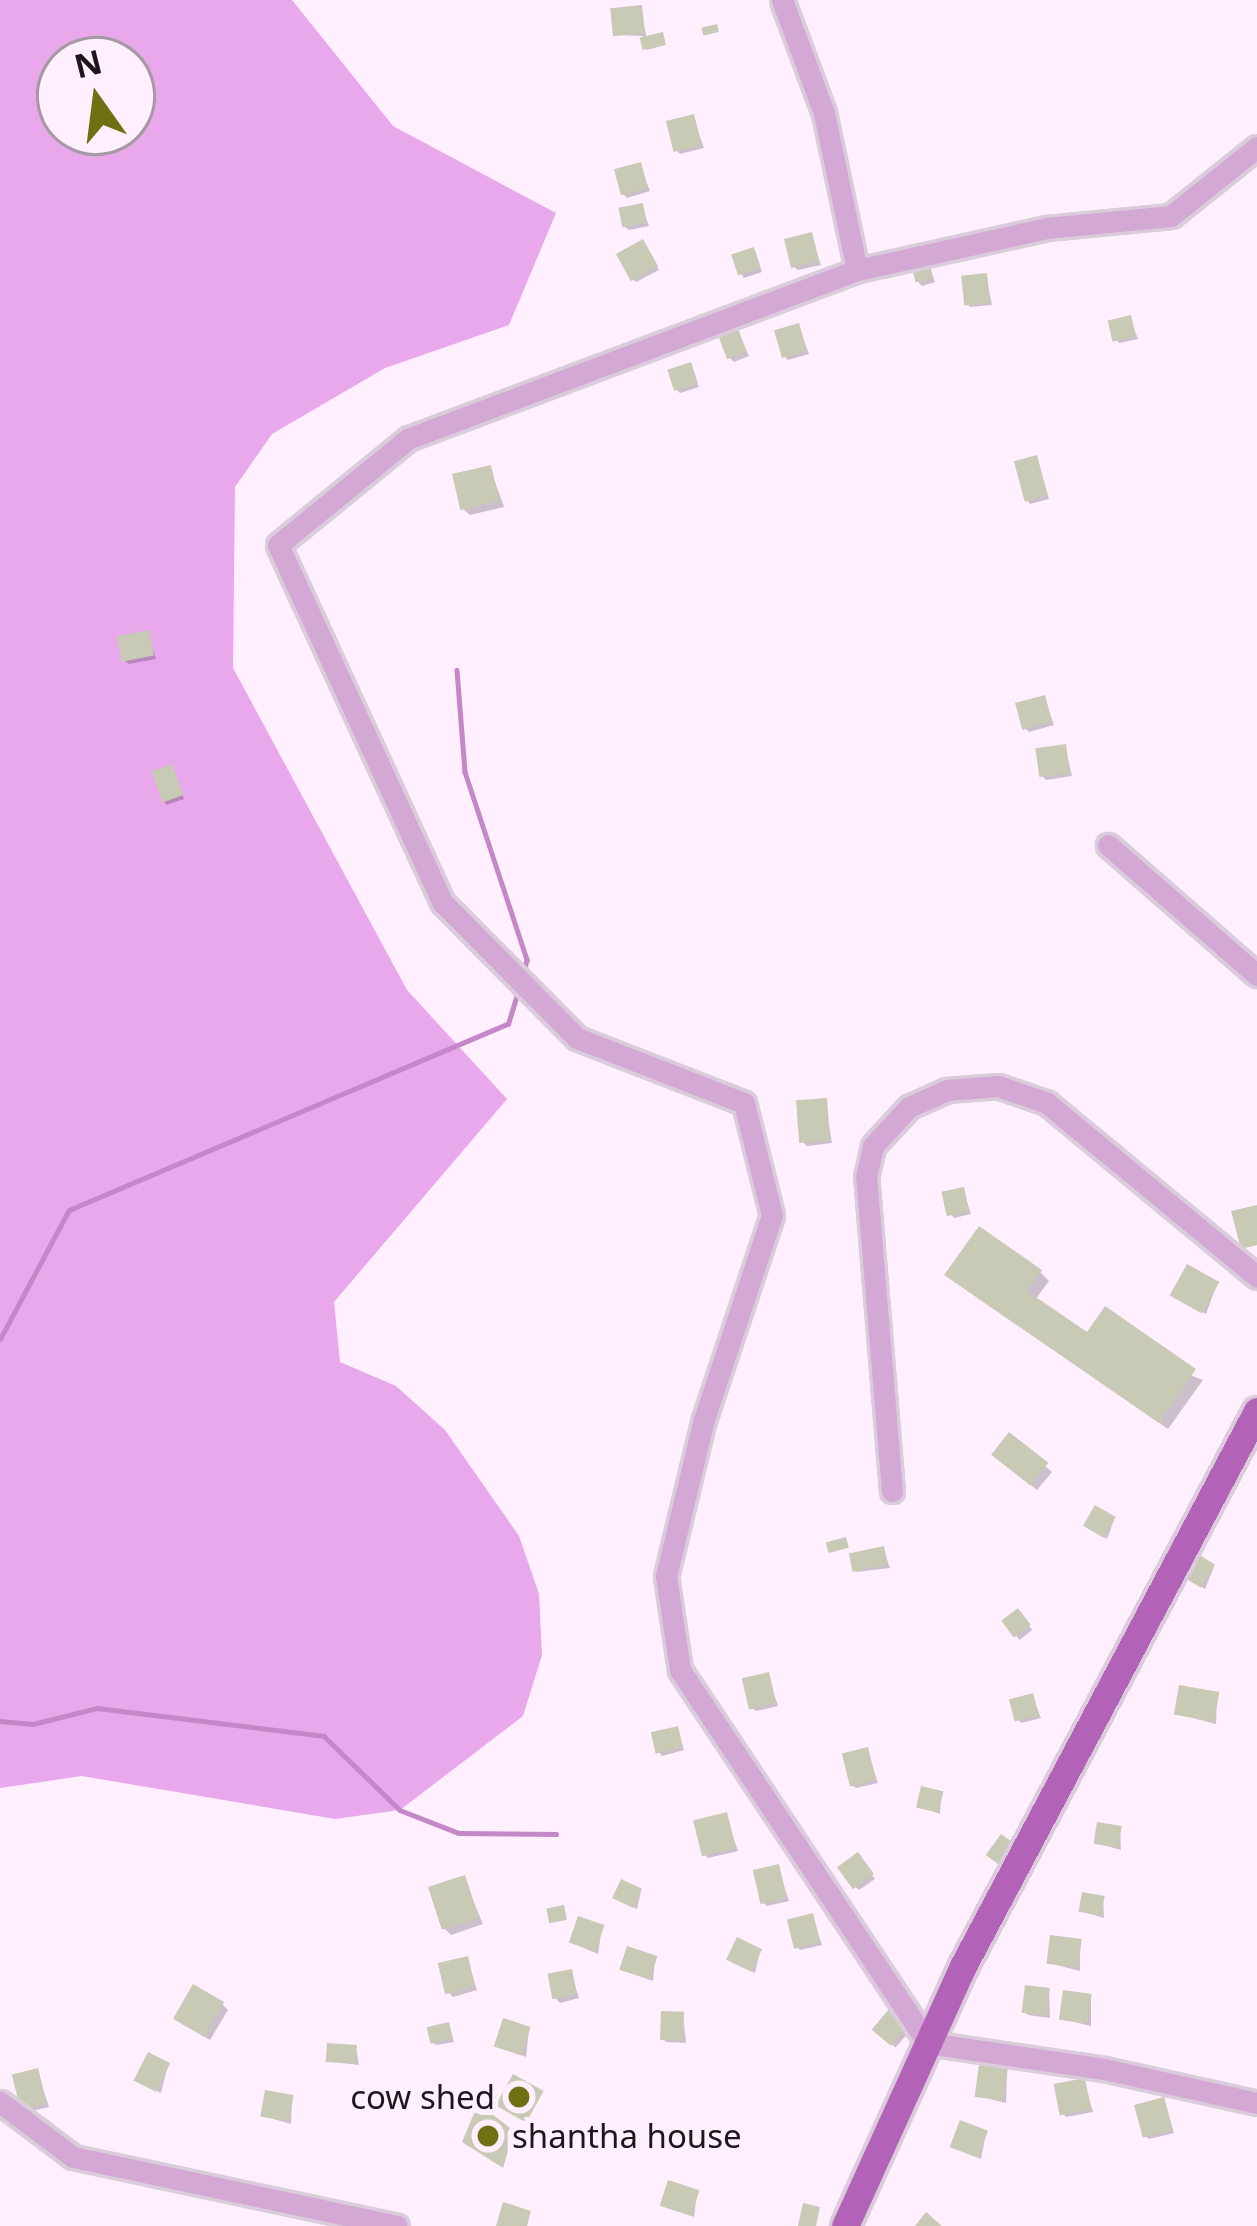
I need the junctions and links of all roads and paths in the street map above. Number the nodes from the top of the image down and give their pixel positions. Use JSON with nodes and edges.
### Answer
{"nodes":[{"id":1,"x":782,"y":0,"type":"edge"},
{"id":2,"x":1257,"y":147,"type":"edge"},
{"id":3,"x":857,"y":270,"type":"junction"},
{"id":4,"x":1108,"y":845,"type":"dead end"},
{"id":5,"x":1257,"y":975,"type":"edge"},
{"id":6,"x":1257,"y":1277,"type":"edge"},
{"id":7,"x":1257,"y":1411,"type":"edge"},
{"id":8,"x":892,"y":1491,"type":"dead end"},
{"id":9,"x":928,"y":2043,"type":"junction"},
{"id":10,"x":0,"y":2102,"type":"edge"},
{"id":11,"x":1257,"y":2103,"type":"edge"},
{"id":12,"x":397,"y":2226,"type":"edge"},
{"id":13,"x":844,"y":2226,"type":"edge"}],
"edges":[{"from":1,"to":3,"type":"street"},
{"from":2,"to":3,"type":"street"},
{"from":3,"to":9,"type":"street"},
{"from":4,"to":5,"type":"street"},
{"from":6,"to":8,"type":"street"},
{"from":7,"to":9,"type":"main road"},
{"from":9,"to":11,"type":"street"},
{"from":9,"to":13,"type":"main road"},
{"from":10,"to":12,"type":"street"}]}
